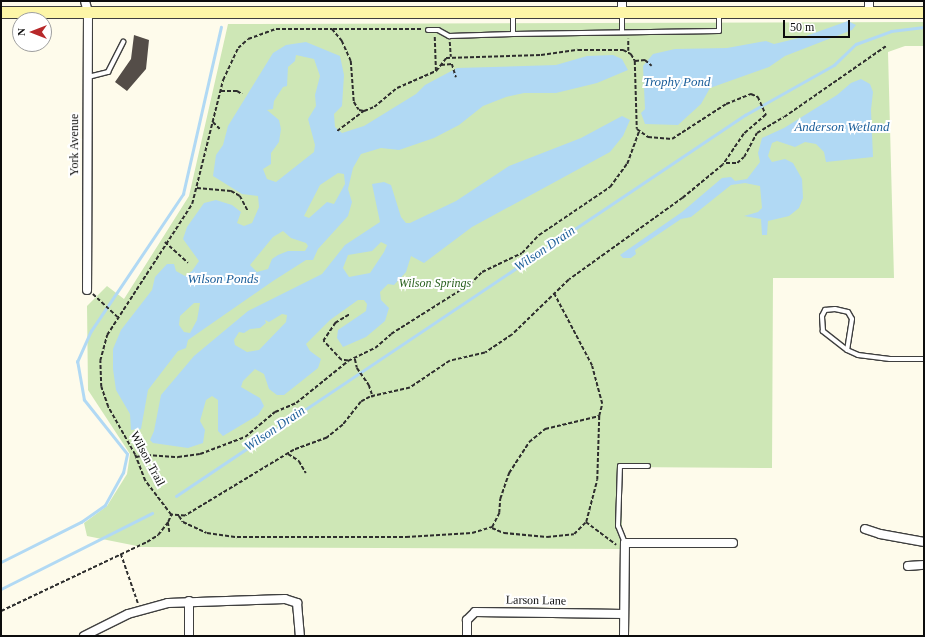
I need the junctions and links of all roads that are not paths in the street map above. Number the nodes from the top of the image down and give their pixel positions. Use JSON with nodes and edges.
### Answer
{"nodes":[{"id":1,"x":85,"y":1,"type":"edge"},
{"id":2,"x":622,"y":6,"type":"edge"},
{"id":3,"x":869,"y":7,"type":"edge"},
{"id":4,"x":513,"y":11,"type":"junction"},
{"id":5,"x":1,"y":12,"type":"edge"},
{"id":6,"x":88,"y":12,"type":"junction"},
{"id":7,"x":719,"y":12,"type":"junction"},
{"id":8,"x":924,"y":12,"type":"edge"},
{"id":9,"x":428,"y":30,"type":"road end"},
{"id":10,"x":622,"y":32,"type":"junction"},
{"id":11,"x":513,"y":34,"type":"junction"},
{"id":12,"x":123,"y":42,"type":"dead end"},
{"id":13,"x":88,"y":77,"type":"junction"},
{"id":14,"x":87,"y":290,"type":"dead end"},
{"id":15,"x":847,"y":350,"type":"junction"},
{"id":16,"x":924,"y":359,"type":"edge"},
{"id":17,"x":648,"y":466,"type":"dead end"},
{"id":18,"x":865,"y":529,"type":"dead end"},
{"id":19,"x":924,"y":542,"type":"edge"},
{"id":20,"x":733,"y":543,"type":"dead end"},
{"id":21,"x":625,"y":547,"type":"junction"},
{"id":22,"x":924,"y":565,"type":"edge"},
{"id":23,"x":908,"y":566,"type":"dead end"},
{"id":24,"x":189,"y":601,"type":"junction"},
{"id":25,"x":624,"y":614,"type":"junction"},
{"id":26,"x":84,"y":636,"type":"edge"},
{"id":27,"x":189,"y":636,"type":"edge"},
{"id":28,"x":300,"y":636,"type":"edge"},
{"id":29,"x":467,"y":636,"type":"edge"},
{"id":30,"x":624,"y":636,"type":"edge"}],
"edges":[{"from":1,"to":6,"type":"street","name":"York Avenue"},
{"from":2,"to":4,"type":"street"},
{"from":2,"to":7,"type":"street"},
{"from":2,"to":10,"type":"lane"},
{"from":3,"to":7,"type":"street"},
{"from":3,"to":8,"type":"street"},
{"from":4,"to":6,"type":"street"},
{"from":4,"to":11,"type":"lane"},
{"from":5,"to":6,"type":"street"},
{"from":6,"to":13,"type":"street","name":"York Avenue"},
{"from":7,"to":10,"type":"lane"},
{"from":9,"to":11,"type":"lane"},
{"from":10,"to":11,"type":"lane"},
{"from":12,"to":13,"type":"lane"},
{"from":13,"to":14,"type":"street","name":"York Avenue"},
{"from":15,"to":15,"type":"lane"},
{"from":15,"to":16,"type":"lane"},
{"from":17,"to":21,"type":"lane"},
{"from":18,"to":19,"type":"street"},
{"from":20,"to":21,"type":"street"},
{"from":21,"to":25,"type":"street"},
{"from":22,"to":23,"type":"street"},
{"from":24,"to":26,"type":"street"},
{"from":24,"to":27,"type":"street"},
{"from":24,"to":28,"type":"street"},
{"from":25,"to":29,"type":"street","name":"Larson Lane"},
{"from":25,"to":30,"type":"street"}]}
